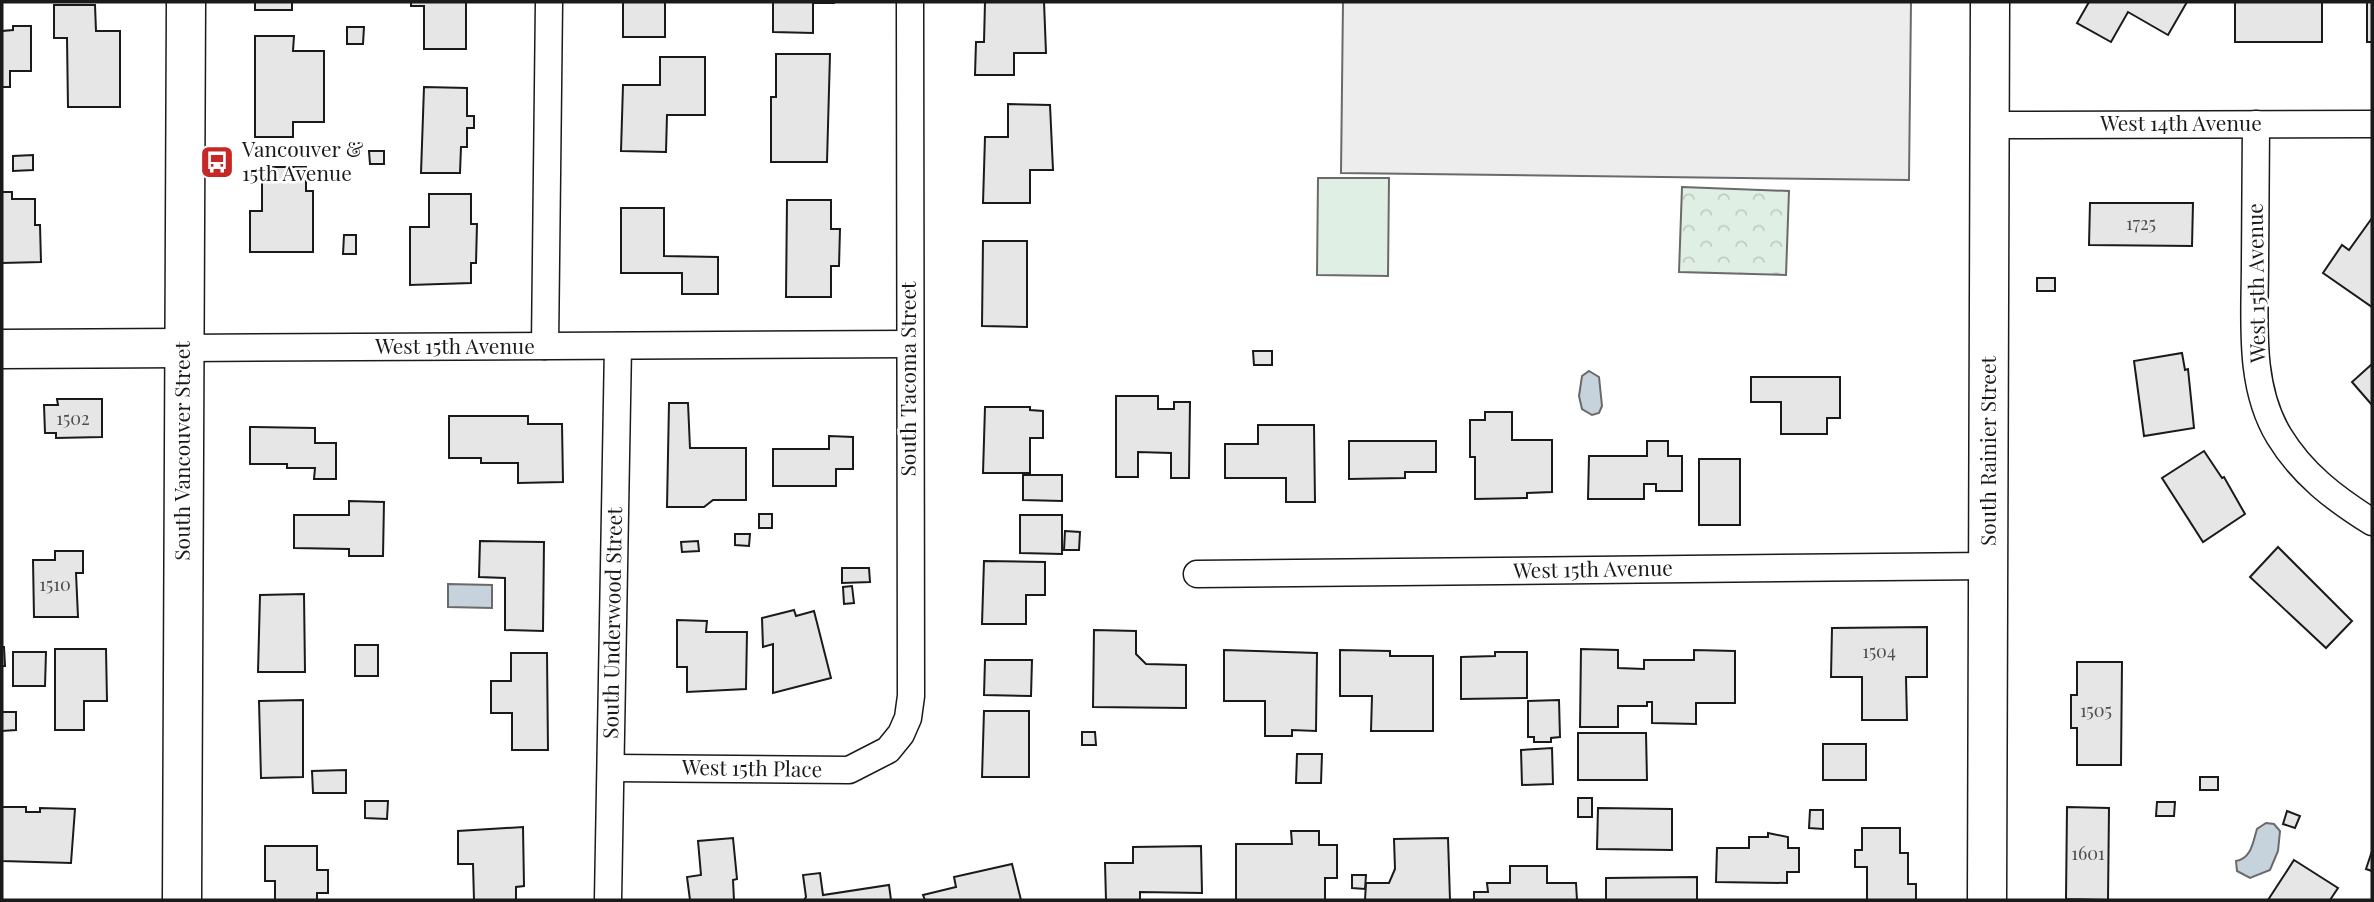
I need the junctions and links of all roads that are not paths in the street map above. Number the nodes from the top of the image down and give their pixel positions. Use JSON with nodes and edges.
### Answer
{"nodes":[{"id":1,"x":186,"y":2,"type":"edge"},
{"id":2,"x":549,"y":2,"type":"edge"},
{"id":3,"x":910,"y":2,"type":"edge"},
{"id":4,"x":1990,"y":2,"type":"edge"},
{"id":5,"x":2256,"y":124,"type":"junction"},
{"id":6,"x":2372,"y":124,"type":"edge"},
{"id":7,"x":1990,"y":125,"type":"junction"},
{"id":8,"x":908,"y":344,"type":"junction"},
{"id":9,"x":545,"y":346,"type":"junction"},
{"id":10,"x":618,"y":346,"type":"junction"},
{"id":11,"x":2,"y":348,"type":"edge"},
{"id":12,"x":184,"y":348,"type":"junction"},
{"id":13,"x":2372,"y":522,"type":"edge"},
{"id":14,"x":1988,"y":566,"type":"junction"},
{"id":15,"x":1197,"y":574,"type":"dead end"},
{"id":16,"x":888,"y":750,"type":"joint"},
{"id":17,"x":611,"y":768,"type":"junction"},
{"id":18,"x":182,"y":900,"type":"edge"},
{"id":19,"x":608,"y":900,"type":"edge"},
{"id":20,"x":1987,"y":900,"type":"edge"}],
"edges":[{"from":1,"to":12,"type":"street","name":"South Vancouver Street"},
{"from":2,"to":9,"type":"street"},
{"from":3,"to":8,"type":"street","name":"South Tacoma Street"},
{"from":4,"to":7,"type":"street","name":"South Rainier Street"},
{"from":5,"to":6,"type":"street","name":"West 14th Avenue"},
{"from":5,"to":7,"type":"street","name":"West 14th Avenue"},
{"from":5,"to":13,"type":"street","name":"West 15th Avenue"},
{"from":7,"to":14,"type":"street","name":"South Rainier Street"},
{"from":8,"to":10,"type":"street","name":"West 15th Avenue"},
{"from":8,"to":16,"type":"street","name":"South Tacoma Street"},
{"from":9,"to":10,"type":"street","name":"West 15th Avenue"},
{"from":9,"to":12,"type":"street","name":"West 15th Avenue"},
{"from":10,"to":17,"type":"street","name":"South Underwood Street"},
{"from":11,"to":12,"type":"street","name":"West 15th Avenue"},
{"from":12,"to":18,"type":"street","name":"South Vancouver Street"},
{"from":14,"to":15,"type":"street","name":"West 15th Avenue"},
{"from":14,"to":20,"type":"street","name":"South Rainier Street"},
{"from":16,"to":17,"type":"street","name":"West 15th Place"},
{"from":17,"to":19,"type":"street","name":"South Underwood Street"}]}
